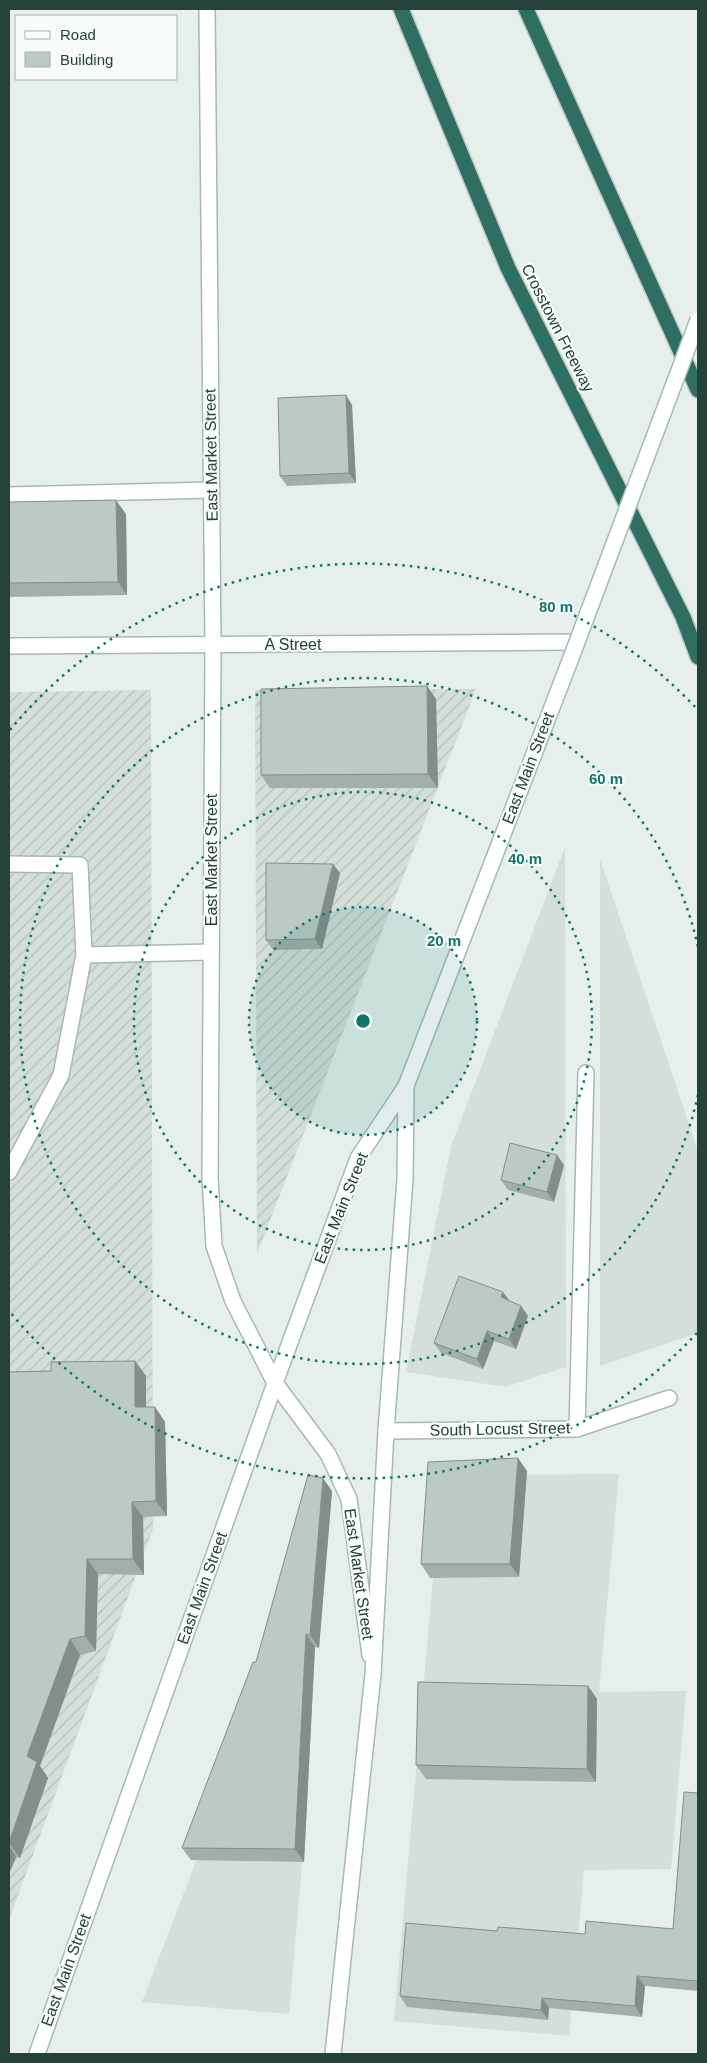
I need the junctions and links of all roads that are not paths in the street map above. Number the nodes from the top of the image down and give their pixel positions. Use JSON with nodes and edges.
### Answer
{"nodes":[{"id":1,"x":206,"y":9,"type":"edge"},
{"id":2,"x":401,"y":9,"type":"edge"},
{"id":3,"x":526,"y":9,"type":"edge"},
{"id":4,"x":698,"y":320,"type":"edge"},
{"id":5,"x":698,"y":390,"type":"edge"},
{"id":6,"x":211,"y":490,"type":"junction"},
{"id":7,"x":9,"y":495,"type":"edge"},
{"id":8,"x":571,"y":642,"type":"junction"},
{"id":9,"x":213,"y":645,"type":"junction"},
{"id":10,"x":9,"y":646,"type":"edge"},
{"id":11,"x":698,"y":657,"type":"edge"},
{"id":12,"x":9,"y":864,"type":"edge"},
{"id":13,"x":210,"y":952,"type":"junction"},
{"id":14,"x":84,"y":955,"type":"junction"},
{"id":15,"x":586,"y":1074,"type":"dead end"},
{"id":16,"x":406,"y":1086,"type":"junction"},
{"id":17,"x":9,"y":1172,"type":"edge"},
{"id":18,"x":275,"y":1384,"type":"junction"},
{"id":19,"x":669,"y":1398,"type":"dead end"},
{"id":20,"x":577,"y":1428,"type":"junction"},
{"id":21,"x":386,"y":1431,"type":"junction"},
{"id":22,"x":373,"y":1674,"type":"junction"},
{"id":23,"x":37,"y":2054,"type":"edge"},
{"id":24,"x":333,"y":2054,"type":"edge"}],
"edges":[{"from":1,"to":6,"type":"main road","name":"East Market Street"},
{"from":2,"to":11,"type":"highway","name":"Crosstown Freeway"},
{"from":3,"to":5,"type":"highway"},
{"from":4,"to":8,"type":"main road","name":"East Main Street","bridge":true},
{"from":6,"to":7,"type":"main road"},
{"from":6,"to":9,"type":"main road","name":"East Market Street"},
{"from":8,"to":9,"type":"main road","name":"A Street"},
{"from":8,"to":16,"type":"main road","name":"East Main Street","bridge":true},
{"from":9,"to":10,"type":"main road","name":"A Street"},
{"from":9,"to":13,"type":"main road","name":"East Market Street"},
{"from":12,"to":14,"type":"main road"},
{"from":13,"to":14,"type":"main road"},
{"from":13,"to":18,"type":"main road","name":"East Market Street"},
{"from":14,"to":17,"type":"main road"},
{"from":15,"to":20,"type":"main road"},
{"from":16,"to":18,"type":"main road","name":"East Main Street"},
{"from":16,"to":21,"type":"main road","name":"East Market Street"},
{"from":18,"to":22,"type":"main road","name":"East Market Street"},
{"from":18,"to":23,"type":"main road","name":"East Main Street"},
{"from":19,"to":20,"type":"main road","name":"South Locust Street"},
{"from":20,"to":21,"type":"main road","name":"South Locust Street"},
{"from":21,"to":22,"type":"main road","name":"East Market Street"},
{"from":22,"to":24,"type":"main road","name":"East Market Street"}]}
